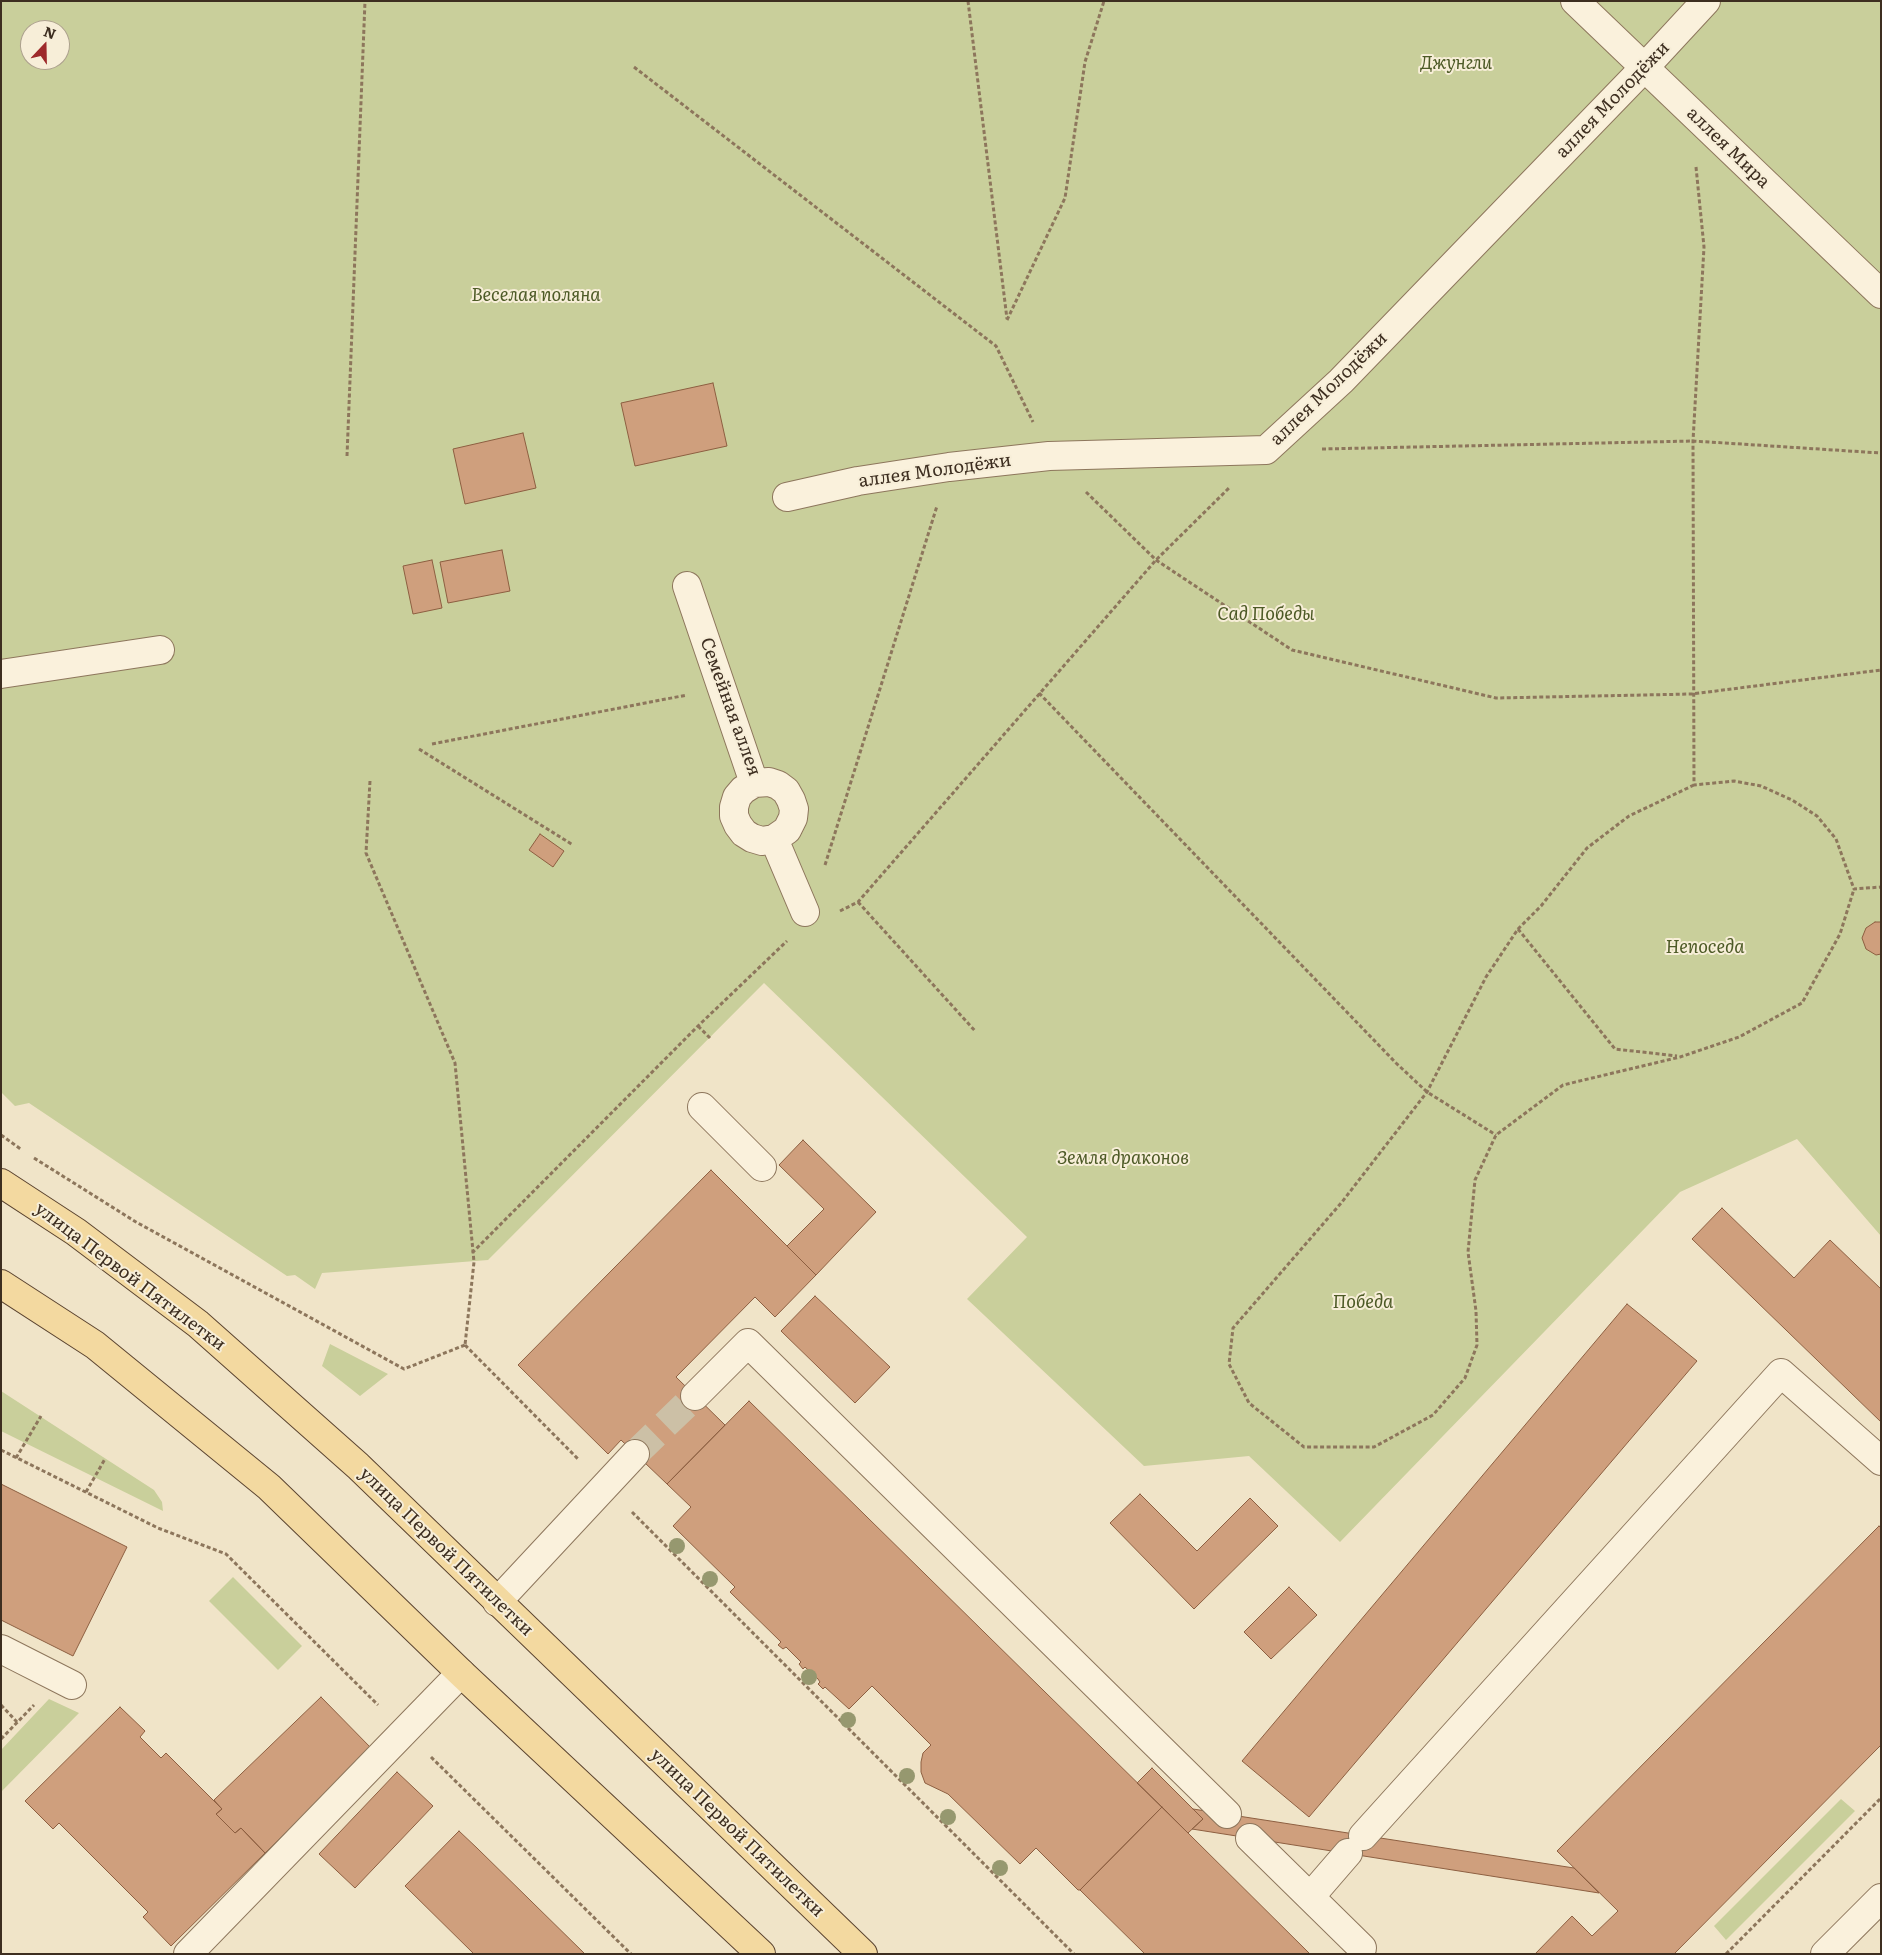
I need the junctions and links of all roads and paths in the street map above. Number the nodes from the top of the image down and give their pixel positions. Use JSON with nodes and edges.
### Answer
{"nodes":[{"id":1,"x":365,"y":1,"type":"edge"},
{"id":2,"x":968,"y":1,"type":"edge"},
{"id":3,"x":1104,"y":1,"type":"edge"},
{"id":4,"x":1575,"y":1,"type":"edge"},
{"id":5,"x":1706,"y":1,"type":"edge"},
{"id":6,"x":634,"y":67,"type":"dead end"},
{"id":7,"x":1644,"y":68,"type":"junction"},
{"id":8,"x":1690,"y":112,"type":"junction"},
{"id":9,"x":1881,"y":294,"type":"edge"},
{"id":10,"x":1693,"y":441,"type":"junction"},
{"id":11,"x":1266,"y":450,"type":"junction"},
{"id":12,"x":1881,"y":453,"type":"edge"},
{"id":13,"x":347,"y":456,"type":"dead end"},
{"id":14,"x":1049,"y":456,"type":"junction"},
{"id":15,"x":949,"y":467,"type":"junction"},
{"id":16,"x":787,"y":497,"type":"dead end"},
{"id":17,"x":1156,"y":560,"type":"junction"},
{"id":18,"x":687,"y":586,"type":"dead end"},
{"id":19,"x":160,"y":650,"type":"dead end"},
{"id":20,"x":1881,"y":670,"type":"edge"},
{"id":21,"x":1,"y":674,"type":"edge"},
{"id":22,"x":721,"y":689,"type":"junction"},
{"id":23,"x":1039,"y":693,"type":"junction"},
{"id":24,"x":1692,"y":694,"type":"junction"},
{"id":25,"x":432,"y":744,"type":"dead end"},
{"id":26,"x":419,"y":749,"type":"dead end"},
{"id":27,"x":370,"y":781,"type":"dead end"},
{"id":28,"x":754,"y":783,"type":"junction"},
{"id":29,"x":1694,"y":785,"type":"junction"},
{"id":30,"x":774,"y":839,"type":"junction"},
{"id":31,"x":573,"y":845,"type":"dead end"},
{"id":32,"x":1881,"y":887,"type":"edge"},
{"id":33,"x":1854,"y":889,"type":"junction"},
{"id":34,"x":858,"y":902,"type":"junction"},
{"id":35,"x":805,"y":912,"type":"junction"},
{"id":36,"x":834,"y":914,"type":"dead end"},
{"id":37,"x":1518,"y":929,"type":"junction"},
{"id":38,"x":698,"y":1026,"type":"junction"},
{"id":39,"x":976,"y":1032,"type":"dead end"},
{"id":40,"x":710,"y":1038,"type":"dead end"},
{"id":41,"x":1680,"y":1057,"type":"junction"},
{"id":42,"x":1427,"y":1092,"type":"junction"},
{"id":43,"x":702,"y":1107,"type":"dead end"},
{"id":44,"x":1496,"y":1135,"type":"junction"},
{"id":45,"x":1,"y":1136,"type":"edge"},
{"id":46,"x":762,"y":1167,"type":"dead end"},
{"id":47,"x":1,"y":1183,"type":"edge"},
{"id":48,"x":472,"y":1254,"type":"junction"},
{"id":49,"x":1,"y":1284,"type":"edge"},
{"id":50,"x":465,"y":1345,"type":"junction"},
{"id":51,"x":695,"y":1396,"type":"tunnel mouth"},
{"id":52,"x":41,"y":1416,"type":"dead end"},
{"id":53,"x":1,"y":1450,"type":"edge"},
{"id":54,"x":635,"y":1454,"type":"tunnel mouth"},
{"id":55,"x":16,"y":1458,"type":"junction"},
{"id":56,"x":105,"y":1459,"type":"dead end"},
{"id":57,"x":1881,"y":1461,"type":"edge"},
{"id":58,"x":605,"y":1486,"type":"junction"},
{"id":59,"x":86,"y":1492,"type":"junction"},
{"id":60,"x":498,"y":1602,"type":"junction"},
{"id":61,"x":1,"y":1649,"type":"edge"},
{"id":62,"x":461,"y":1673,"type":"junction"},
{"id":63,"x":66,"y":1681,"type":"joint"},
{"id":64,"x":1,"y":1705,"type":"edge"},
{"id":65,"x":17,"y":1722,"type":"junction"},
{"id":66,"x":405,"y":1731,"type":"junction"},
{"id":67,"x":1,"y":1739,"type":"edge"},
{"id":68,"x":1881,"y":1798,"type":"edge"},
{"id":69,"x":1226,"y":1814,"type":"dead end"},
{"id":70,"x":1250,"y":1838,"type":"dead end"},
{"id":71,"x":1310,"y":1897,"type":"junction"},
{"id":72,"x":1881,"y":1898,"type":"edge"},
{"id":73,"x":1362,"y":1948,"type":"dead end"},
{"id":74,"x":188,"y":1954,"type":"edge"},
{"id":75,"x":631,"y":1954,"type":"edge"},
{"id":76,"x":761,"y":1954,"type":"edge"},
{"id":77,"x":863,"y":1954,"type":"edge"},
{"id":78,"x":1074,"y":1954,"type":"edge"},
{"id":79,"x":1726,"y":1954,"type":"edge"},
{"id":80,"x":1826,"y":1954,"type":"edge"}],
"edges":[{"from":1,"to":13,"type":"path"},
{"from":2,"to":3,"type":"path"},
{"from":4,"to":7,"type":"street","name":"аллея Мира"},
{"from":5,"to":7,"type":"street","name":"аллея Молодёжи"},
{"from":6,"to":14,"type":"path"},
{"from":7,"to":8,"type":"street","name":"аллея Мира"},
{"from":7,"to":11,"type":"street","name":"аллея Молодёжи"},
{"from":8,"to":9,"type":"street","name":"аллея Мира"},
{"from":8,"to":10,"type":"path"},
{"from":10,"to":11,"type":"path"},
{"from":10,"to":12,"type":"path"},
{"from":10,"to":24,"type":"path"},
{"from":11,"to":14,"type":"street","name":"аллея Молодёжи"},
{"from":11,"to":17,"type":"path"},
{"from":14,"to":15,"type":"street","name":"аллея Молодёжи"},
{"from":14,"to":17,"type":"path"},
{"from":15,"to":16,"type":"street","name":"аллея Молодёжи"},
{"from":15,"to":35,"type":"path"},
{"from":17,"to":23,"type":"path"},
{"from":17,"to":24,"type":"path"},
{"from":18,"to":22,"type":"street","name":"Семейная аллея"},
{"from":19,"to":21,"type":"street"},
{"from":20,"to":24,"type":"path"},
{"from":22,"to":25,"type":"path"},
{"from":22,"to":28,"type":"street","name":"Семейная аллея"},
{"from":23,"to":34,"type":"path"},
{"from":23,"to":42,"type":"path"},
{"from":24,"to":29,"type":"path"},
{"from":26,"to":31,"type":"path"},
{"from":27,"to":48,"type":"path"},
{"from":28,"to":30,"type":"street","name":"Семейная аллея"},
{"from":28,"to":30,"type":"street"},
{"from":29,"to":33,"type":"path"},
{"from":29,"to":37,"type":"path"},
{"from":30,"to":35,"type":"street"},
{"from":32,"to":33,"type":"path"},
{"from":33,"to":41,"type":"path"},
{"from":34,"to":36,"type":"path"},
{"from":34,"to":39,"type":"path"},
{"from":35,"to":38,"type":"path"},
{"from":37,"to":41,"type":"path"},
{"from":37,"to":42,"type":"path"},
{"from":38,"to":40,"type":"path"},
{"from":38,"to":48,"type":"path"},
{"from":41,"to":44,"type":"path"},
{"from":42,"to":44,"type":"path"},
{"from":42,"to":44,"type":"path"},
{"from":43,"to":46,"type":"street"},
{"from":45,"to":50,"type":"path"},
{"from":47,"to":60,"type":"main road","name":"улица Первой Пятилетки"},
{"from":48,"to":50,"type":"path"},
{"from":49,"to":62,"type":"main road"},
{"from":50,"to":58,"type":"path"},
{"from":51,"to":69,"type":"street"},
{"from":52,"to":55,"type":"path"},
{"from":53,"to":55,"type":"path"},
{"from":54,"to":58,"type":"street"},
{"from":55,"to":59,"type":"path"},
{"from":56,"to":59,"type":"path"},
{"from":57,"to":71,"type":"street"},
{"from":58,"to":60,"type":"street"},
{"from":58,"to":78,"type":"path"},
{"from":59,"to":66,"type":"path"},
{"from":60,"to":77,"type":"main road","name":"улица Первой Пятилетки"},
{"from":61,"to":63,"type":"street"},
{"from":62,"to":66,"type":"street"},
{"from":62,"to":76,"type":"main road"},
{"from":63,"to":65,"type":"path"},
{"from":64,"to":65,"type":"path"},
{"from":65,"to":67,"type":"path"},
{"from":66,"to":74,"type":"street"},
{"from":66,"to":75,"type":"path"},
{"from":68,"to":79,"type":"path"},
{"from":70,"to":71,"type":"street"},
{"from":71,"to":73,"type":"street"},
{"from":72,"to":80,"type":"street"}]}
